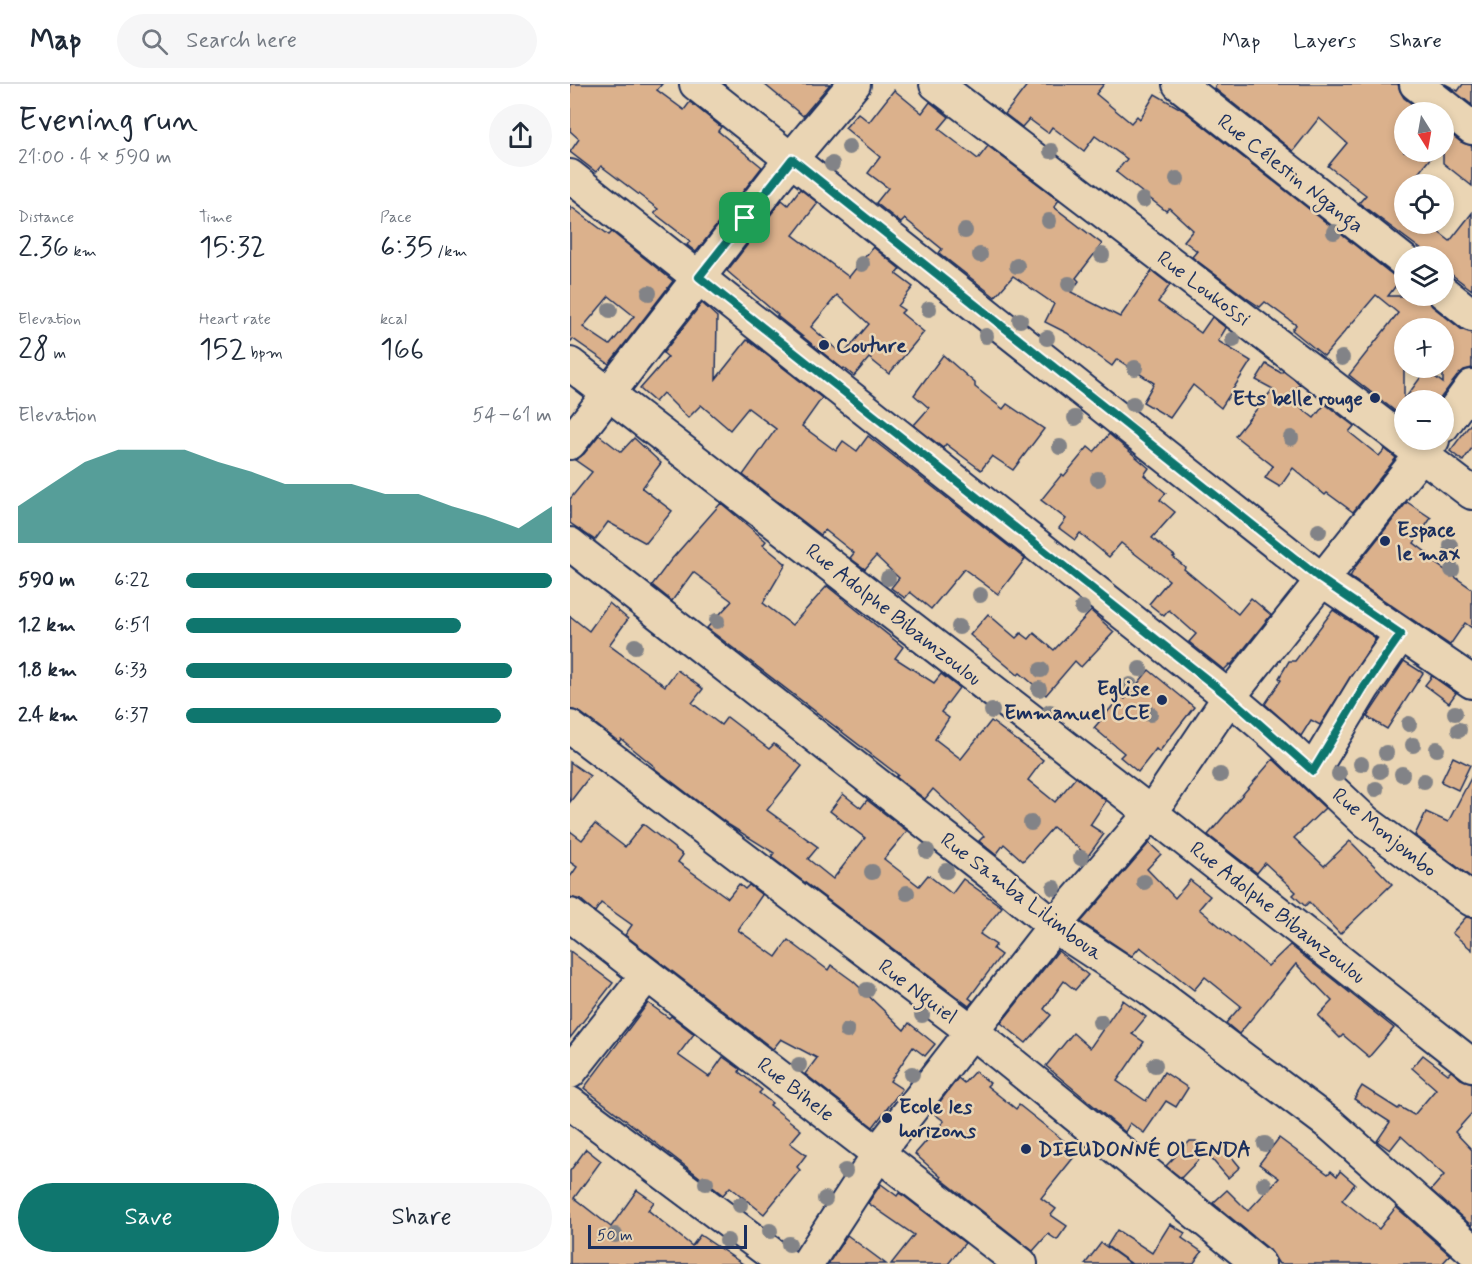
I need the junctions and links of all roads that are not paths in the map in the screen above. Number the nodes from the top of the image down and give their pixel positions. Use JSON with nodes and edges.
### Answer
{"nodes":[{"id":1,"x":696,"y":84,"type":"edge"},
{"id":2,"x":854,"y":84,"type":"edge"},
{"id":3,"x":936,"y":84,"type":"edge"},
{"id":4,"x":1179,"y":84,"type":"edge"},
{"id":5,"x":1416,"y":84,"type":"edge"},
{"id":6,"x":1472,"y":128,"type":"edge"},
{"id":7,"x":792,"y":159,"type":"junction"},
{"id":8,"x":570,"y":176,"type":"edge"},
{"id":9,"x":1394,"y":253,"type":"edge"},
{"id":10,"x":699,"y":277,"type":"junction"},
{"id":11,"x":1454,"y":301,"type":"edge"},
{"id":12,"x":1472,"y":315,"type":"edge"},
{"id":13,"x":570,"y":364,"type":"edge"},
{"id":14,"x":1472,"y":386,"type":"edge"},
{"id":15,"x":607,"y":393,"type":"junction"},
{"id":16,"x":1454,"y":411,"type":"edge"},
{"id":17,"x":1394,"y":423,"type":"edge"},
{"id":18,"x":570,"y":443,"type":"edge"},
{"id":19,"x":1425,"y":450,"type":"edge"},
{"id":20,"x":1430,"y":450,"type":"edge"},
{"id":21,"x":1472,"y":493,"type":"edge"},
{"id":22,"x":570,"y":544,"type":"edge"},
{"id":23,"x":1322,"y":580,"type":"junction"},
{"id":24,"x":1401,"y":634,"type":"junction"},
{"id":25,"x":1472,"y":682,"type":"edge"},
{"id":26,"x":1229,"y":697,"type":"junction"},
{"id":27,"x":570,"y":727,"type":"edge"},
{"id":28,"x":1313,"y":771,"type":"junction"},
{"id":29,"x":1151,"y":813,"type":"junction"},
{"id":30,"x":1472,"y":900,"type":"edge"},
{"id":31,"x":570,"y":915,"type":"edge"},
{"id":32,"x":1054,"y":926,"type":"junction"},
{"id":33,"x":647,"y":975,"type":"junction"},
{"id":34,"x":973,"y":1032,"type":"junction"},
{"id":35,"x":1472,"y":1065,"type":"edge"},
{"id":36,"x":570,"y":1072,"type":"edge"},
{"id":37,"x":570,"y":1103,"type":"edge"},
{"id":38,"x":880,"y":1154,"type":"junction"},
{"id":39,"x":1472,"y":1250,"type":"edge"},
{"id":40,"x":785,"y":1264,"type":"edge"},
{"id":41,"x":807,"y":1264,"type":"edge"},
{"id":42,"x":1020,"y":1264,"type":"edge"},
{"id":43,"x":1259,"y":1264,"type":"edge"}],
"edges":[{"from":1,"to":7,"type":"street"},
{"from":2,"to":7,"type":"street"},
{"from":3,"to":17,"type":"street","name":"Rue Loukossi"},
{"from":4,"to":9,"type":"street","name":"Rue Célestin Nganga"},
{"from":5,"to":6,"type":"street"},
{"from":7,"to":10,"type":"street"},
{"from":7,"to":23,"type":"street"},
{"from":8,"to":10,"type":"street","name":"Rue Monjombo"},
{"from":10,"to":15,"type":"street"},
{"from":10,"to":26,"type":"street","name":"Rue Monjombo"},
{"from":11,"to":12,"type":"street"},
{"from":13,"to":15,"type":"street","name":"Rue Adolphe Bibamzoulou"},
{"from":14,"to":16,"type":"street"},
{"from":15,"to":18,"type":"street"},
{"from":15,"to":29,"type":"street","name":"Rue Adolphe Bibamzoulou"},
{"from":19,"to":23,"type":"street"},
{"from":20,"to":21,"type":"street","name":"Rue Loukossi"},
{"from":22,"to":32,"type":"street","name":"Rue Samba Lilimboua"},
{"from":23,"to":24,"type":"street"},
{"from":23,"to":26,"type":"street"},
{"from":24,"to":25,"type":"street"},
{"from":24,"to":28,"type":"street"},
{"from":26,"to":28,"type":"street","name":"Rue Monjombo"},
{"from":26,"to":29,"type":"street"},
{"from":27,"to":34,"type":"street","name":"Rue Nguiel"},
{"from":28,"to":30,"type":"street","name":"Rue Monjombo"},
{"from":29,"to":32,"type":"street"},
{"from":29,"to":35,"type":"street","name":"Rue Adolphe Bibamzoulou"},
{"from":31,"to":33,"type":"street","name":"Rue Bihele"},
{"from":32,"to":34,"type":"street"},
{"from":32,"to":39,"type":"street","name":"Rue Samba Lilimboua"},
{"from":33,"to":36,"type":"street"},
{"from":33,"to":38,"type":"street","name":"Rue Bihele"},
{"from":34,"to":38,"type":"street"},
{"from":34,"to":43,"type":"street","name":"Rue Nguiel"},
{"from":37,"to":40,"type":"street"},
{"from":38,"to":41,"type":"street"},
{"from":38,"to":42,"type":"street","name":"Rue Bihele"}]}
